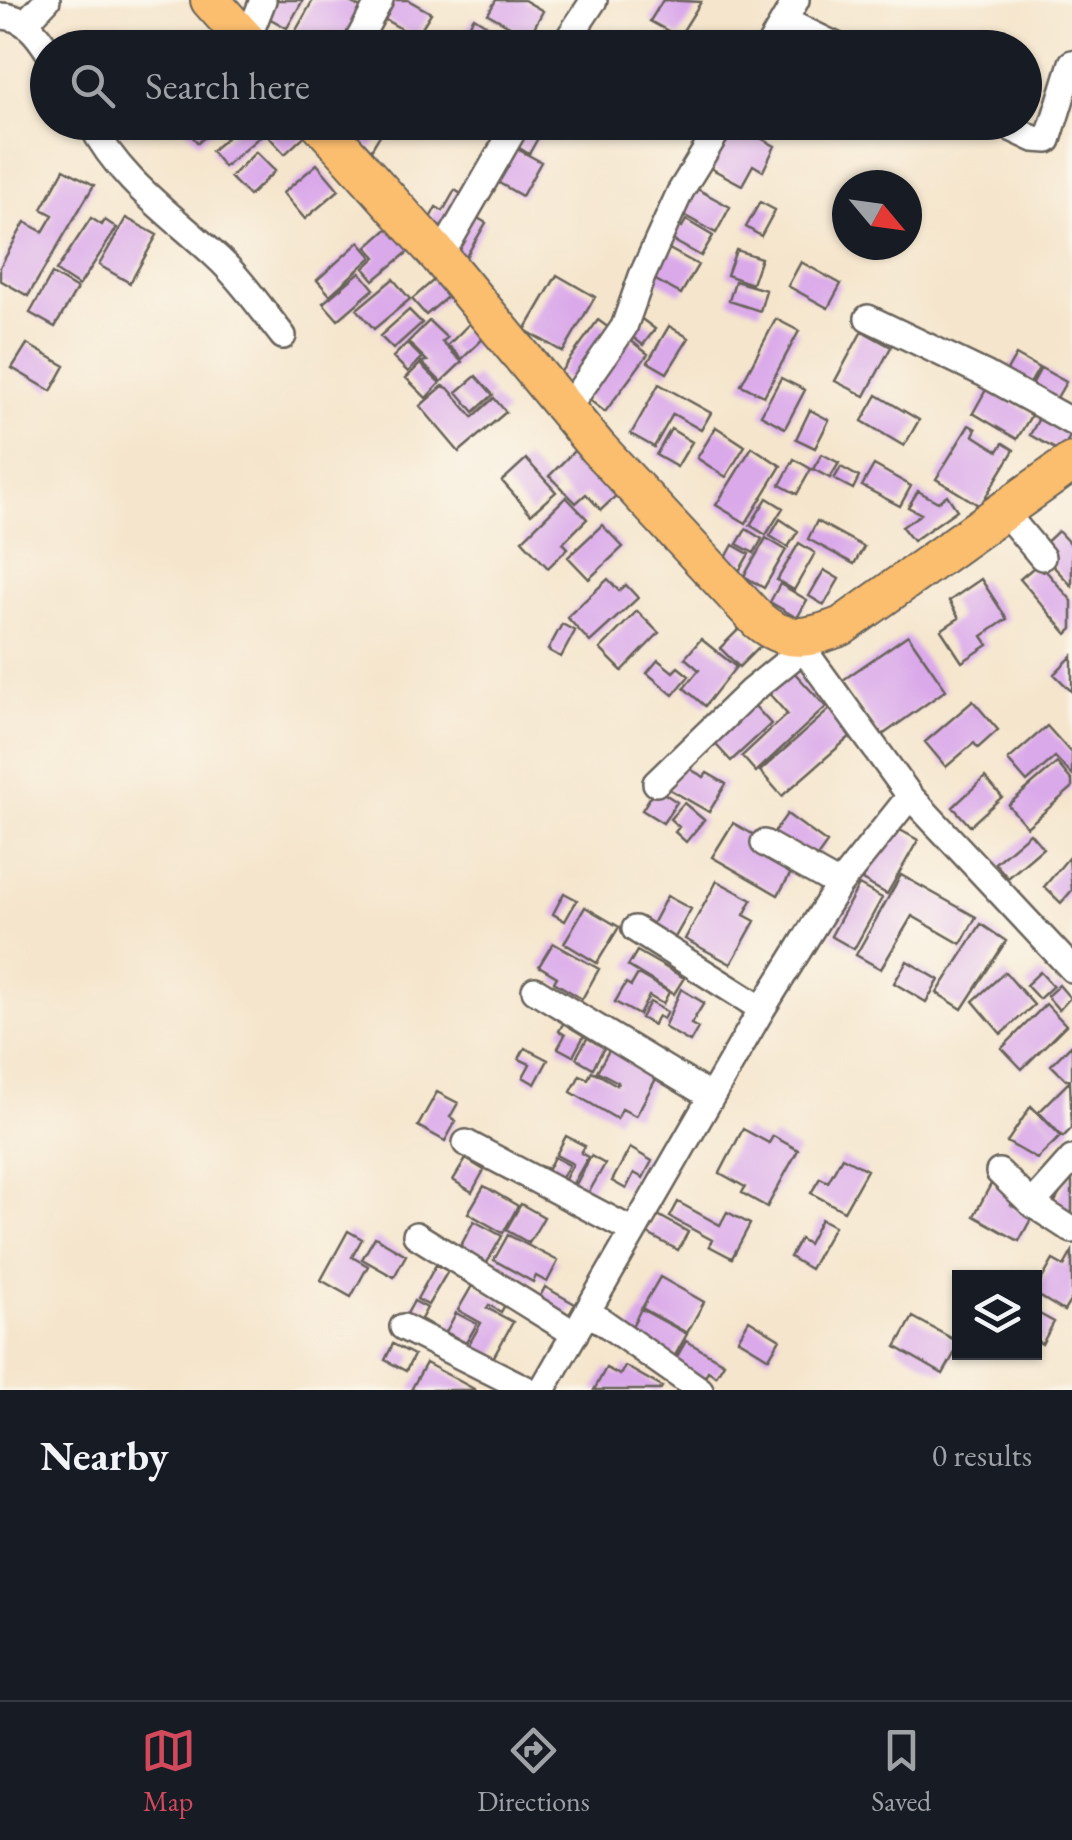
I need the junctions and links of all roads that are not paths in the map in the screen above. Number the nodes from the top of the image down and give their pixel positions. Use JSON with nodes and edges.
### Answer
{"nodes":[{"id":1,"x":46,"y":0,"type":"edge"},
{"id":2,"x":210,"y":0,"type":"edge"},
{"id":3,"x":263,"y":0,"type":"edge"},
{"id":4,"x":380,"y":0,"type":"edge"},
{"id":5,"x":594,"y":0,"type":"edge"},
{"id":6,"x":791,"y":10,"type":"edge"},
{"id":7,"x":12,"y":19,"type":"edge"},
{"id":8,"x":237,"y":30,"type":"edge"},
{"id":9,"x":254,"y":30,"type":"edge"},
{"id":10,"x":364,"y":30,"type":"edge"},
{"id":11,"x":574,"y":30,"type":"edge"},
{"id":12,"x":817,"y":30,"type":"edge"},
{"id":13,"x":1072,"y":63,"type":"edge"},
{"id":14,"x":100,"y":140,"type":"edge"},
{"id":15,"x":335,"y":140,"type":"edge"},
{"id":16,"x":508,"y":140,"type":"edge"},
{"id":17,"x":711,"y":140,"type":"edge"},
{"id":18,"x":1042,"y":140,"type":"edge"},
{"id":19,"x":440,"y":257,"type":"junction"},
{"id":20,"x":868,"y":318,"type":"dead end"},
{"id":21,"x":283,"y":336,"type":"dead end"},
{"id":22,"x":567,"y":409,"type":"junction"},
{"id":23,"x":1072,"y":422,"type":"edge"},
{"id":24,"x":1072,"y":462,"type":"edge"},
{"id":25,"x":1002,"y":509,"type":"junction"},
{"id":26,"x":1042,"y":557,"type":"dead end"},
{"id":27,"x":800,"y":644,"type":"junction"},
{"id":28,"x":656,"y":783,"type":"dead end"},
{"id":29,"x":910,"y":796,"type":"junction"},
{"id":30,"x":764,"y":843,"type":"dead end"},
{"id":31,"x":840,"y":885,"type":"junction"},
{"id":32,"x":635,"y":929,"type":"dead end"},
{"id":33,"x":1072,"y":969,"type":"edge"},
{"id":34,"x":535,"y":990,"type":"dead end"},
{"id":35,"x":762,"y":1009,"type":"junction"},
{"id":36,"x":710,"y":1096,"type":"junction"},
{"id":37,"x":466,"y":1143,"type":"dead end"},
{"id":38,"x":1072,"y":1158,"type":"edge"},
{"id":39,"x":999,"y":1172,"type":"dead end"},
{"id":40,"x":1032,"y":1204,"type":"junction"},
{"id":41,"x":1072,"y":1230,"type":"edge"},
{"id":42,"x":634,"y":1231,"type":"junction"},
{"id":43,"x":416,"y":1235,"type":"dead end"},
{"id":44,"x":589,"y":1312,"type":"junction"},
{"id":45,"x":403,"y":1327,"type":"dead end"},
{"id":46,"x":575,"y":1334,"type":"junction"},
{"id":47,"x":528,"y":1390,"type":"edge"},
{"id":48,"x":542,"y":1390,"type":"edge"},
{"id":49,"x":700,"y":1390,"type":"edge"}],
"edges":[{"from":1,"to":7,"type":"street"},
{"from":2,"to":8,"type":"main road"},
{"from":3,"to":9,"type":"street"},
{"from":4,"to":10,"type":"street"},
{"from":5,"to":11,"type":"street"},
{"from":6,"to":12,"type":"street"},
{"from":13,"to":18,"type":"street"},
{"from":14,"to":21,"type":"street"},
{"from":15,"to":19,"type":"main road"},
{"from":16,"to":19,"type":"street"},
{"from":17,"to":22,"type":"street"},
{"from":19,"to":22,"type":"main road"},
{"from":20,"to":23,"type":"street"},
{"from":22,"to":27,"type":"main road"},
{"from":24,"to":25,"type":"main road"},
{"from":25,"to":26,"type":"street"},
{"from":25,"to":27,"type":"main road"},
{"from":27,"to":28,"type":"street"},
{"from":27,"to":29,"type":"street"},
{"from":29,"to":31,"type":"street"},
{"from":29,"to":33,"type":"street"},
{"from":30,"to":31,"type":"street"},
{"from":31,"to":35,"type":"street"},
{"from":32,"to":35,"type":"street"},
{"from":34,"to":36,"type":"street"},
{"from":35,"to":36,"type":"street"},
{"from":36,"to":42,"type":"street"},
{"from":37,"to":42,"type":"street"},
{"from":38,"to":40,"type":"street"},
{"from":39,"to":40,"type":"street"},
{"from":40,"to":41,"type":"street"},
{"from":42,"to":44,"type":"street"},
{"from":43,"to":46,"type":"street"},
{"from":44,"to":46,"type":"street"},
{"from":44,"to":49,"type":"street"},
{"from":45,"to":47,"type":"street"},
{"from":46,"to":48,"type":"street"}]}
